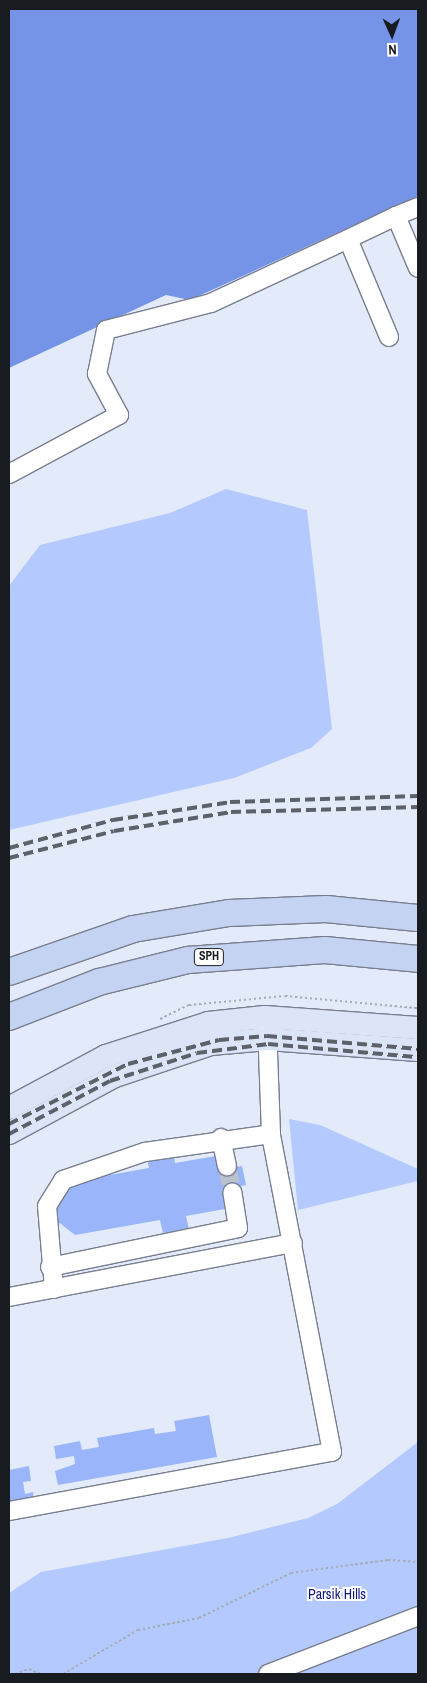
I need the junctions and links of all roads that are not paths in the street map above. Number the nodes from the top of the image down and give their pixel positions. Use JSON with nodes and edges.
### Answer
{"nodes":[{"id":1,"x":418,"y":207,"type":"edge"},
{"id":2,"x":396,"y":216,"type":"junction"},
{"id":3,"x":348,"y":239,"type":"junction"},
{"id":4,"x":418,"y":268,"type":"edge"},
{"id":5,"x":389,"y":337,"type":"dead end"},
{"id":6,"x":9,"y":474,"type":"edge"},
{"id":7,"x":418,"y":918,"type":"edge"},
{"id":8,"x":418,"y":959,"type":"edge"},
{"id":9,"x":9,"y":972,"type":"edge"},
{"id":10,"x":9,"y":1017,"type":"edge"},
{"id":11,"x":418,"y":1028,"type":"edge"},
{"id":12,"x":267,"y":1036,"type":"junction"},
{"id":13,"x":418,"y":1050,"type":"edge"},
{"id":14,"x":9,"y":1108,"type":"edge"},
{"id":15,"x":9,"y":1133,"type":"edge"},
{"id":16,"x":271,"y":1134,"type":"junction"},
{"id":17,"x":221,"y":1138,"type":"junction"},
{"id":18,"x":227,"y":1166,"type":"tunnel mouth"},
{"id":19,"x":232,"y":1192,"type":"tunnel mouth"},
{"id":20,"x":293,"y":1243,"type":"junction"},
{"id":21,"x":50,"y":1267,"type":"junction"},
{"id":22,"x":54,"y":1289,"type":"junction"},
{"id":23,"x":9,"y":1297,"type":"edge"},
{"id":24,"x":9,"y":1511,"type":"edge"},
{"id":25,"x":418,"y":1616,"type":"edge"},
{"id":26,"x":268,"y":1674,"type":"edge"}],
"edges":[{"from":1,"to":2,"type":"street"},
{"from":2,"to":3,"type":"street"},
{"from":2,"to":4,"type":"street"},
{"from":3,"to":5,"type":"street"},
{"from":3,"to":6,"type":"street"},
{"from":7,"to":9,"type":"highway"},
{"from":8,"to":10,"type":"highway","number":"SPH"},
{"from":11,"to":12,"type":"main road"},
{"from":12,"to":13,"type":"main road"},
{"from":12,"to":14,"type":"main road"},
{"from":12,"to":15,"type":"main road"},
{"from":12,"to":16,"type":"street"},
{"from":16,"to":17,"type":"street"},
{"from":16,"to":20,"type":"street"},
{"from":17,"to":18,"type":"street"},
{"from":17,"to":21,"type":"street"},
{"from":19,"to":21,"type":"street"},
{"from":20,"to":22,"type":"street"},
{"from":20,"to":24,"type":"street"},
{"from":21,"to":22,"type":"street"},
{"from":22,"to":23,"type":"street"},
{"from":25,"to":26,"type":"street"}]}
